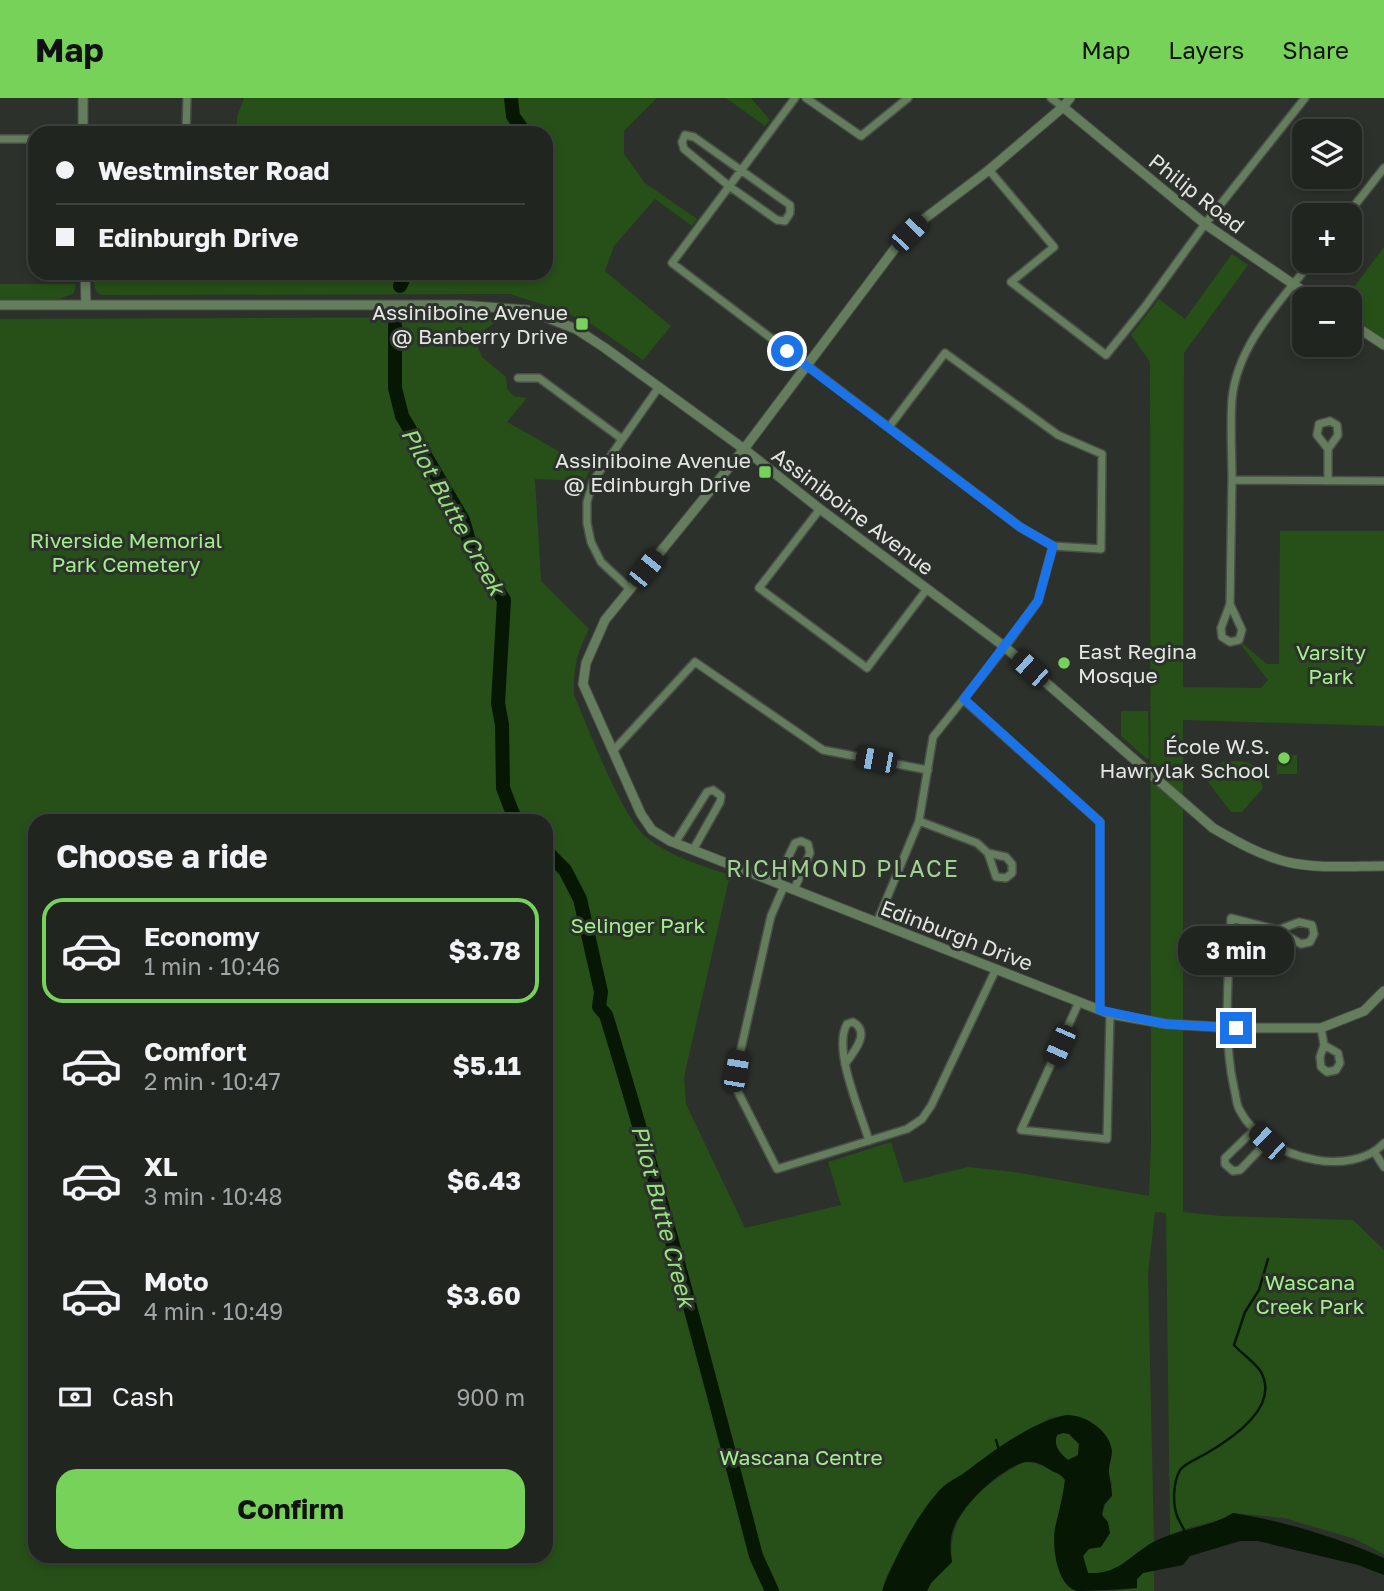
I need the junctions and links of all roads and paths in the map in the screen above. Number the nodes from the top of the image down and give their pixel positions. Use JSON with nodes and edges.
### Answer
{"nodes":[{"id":1,"x":83,"y":98,"type":"edge"},
{"id":2,"x":187,"y":98,"type":"edge"},
{"id":3,"x":795,"y":98,"type":"edge"},
{"id":4,"x":806,"y":98,"type":"edge"},
{"id":5,"x":908,"y":98,"type":"edge"},
{"id":6,"x":1051,"y":98,"type":"edge"},
{"id":7,"x":1070,"y":98,"type":"edge"},
{"id":8,"x":1305,"y":98,"type":"edge"},
{"id":9,"x":1063,"y":107,"type":"junction"},
{"id":10,"x":83,"y":126,"type":"edge"},
{"id":11,"x":186,"y":126,"type":"edge"},
{"id":12,"x":0,"y":139,"type":"edge"},
{"id":13,"x":28,"y":139,"type":"edge"},
{"id":14,"x":1384,"y":168,"type":"edge"},
{"id":15,"x":989,"y":170,"type":"junction"},
{"id":16,"x":741,"y":171,"type":"junction"},
{"id":17,"x":729,"y":186,"type":"junction"},
{"id":18,"x":1356,"y":203,"type":"edge"},
{"id":19,"x":1205,"y":224,"type":"junction"},
{"id":20,"x":1302,"y":273,"type":"edge"},
{"id":21,"x":85,"y":280,"type":"edge"},
{"id":22,"x":1293,"y":285,"type":"junction"},
{"id":23,"x":1296,"y":287,"type":"edge"},
{"id":24,"x":0,"y":305,"type":"edge"},
{"id":25,"x":86,"y":305,"type":"junction"},
{"id":26,"x":1362,"y":331,"type":"edge"},
{"id":27,"x":1384,"y":345,"type":"edge"},
{"id":28,"x":806,"y":365,"type":"junction"},
{"id":29,"x":518,"y":379,"type":"dead end"},
{"id":30,"x":659,"y":387,"type":"junction"},
{"id":31,"x":889,"y":426,"type":"junction"},
{"id":32,"x":622,"y":439,"type":"junction"},
{"id":33,"x":744,"y":449,"type":"junction"},
{"id":34,"x":1328,"y":449,"type":"dead end"},
{"id":35,"x":1232,"y":480,"type":"junction"},
{"id":36,"x":1328,"y":481,"type":"junction"},
{"id":37,"x":1384,"y":481,"type":"edge"},
{"id":38,"x":820,"y":509,"type":"junction"},
{"id":39,"x":1053,"y":546,"type":"junction"},
{"id":40,"x":630,"y":589,"type":"junction"},
{"id":41,"x":927,"y":589,"type":"junction"},
{"id":42,"x":1230,"y":604,"type":"junction"},
{"id":43,"x":1005,"y":647,"type":"junction"},
{"id":44,"x":964,"y":699,"type":"junction"},
{"id":45,"x":613,"y":751,"type":"junction"},
{"id":46,"x":928,"y":770,"type":"junction"},
{"id":47,"x":919,"y":821,"type":"junction"},
{"id":48,"x":675,"y":843,"type":"junction"},
{"id":49,"x":693,"y":850,"type":"junction"},
{"id":50,"x":988,"y":853,"type":"dead end"},
{"id":51,"x":1384,"y":866,"type":"edge"},
{"id":52,"x":785,"y":886,"type":"junction"},
{"id":53,"x":877,"y":922,"type":"junction"},
{"id":54,"x":1278,"y":930,"type":"junction"},
{"id":55,"x":996,"y":969,"type":"junction"},
{"id":56,"x":1384,"y":990,"type":"edge"},
{"id":57,"x":1079,"y":1002,"type":"junction"},
{"id":58,"x":1100,"y":1010,"type":"junction"},
{"id":59,"x":1110,"y":1014,"type":"junction"},
{"id":60,"x":1228,"y":1027,"type":"junction"},
{"id":61,"x":1321,"y":1028,"type":"junction"},
{"id":62,"x":1324,"y":1045,"type":"dead end"},
{"id":63,"x":845,"y":1064,"type":"junction"},
{"id":64,"x":1254,"y":1130,"type":"junction"},
{"id":65,"x":869,"y":1141,"type":"junction"},
{"id":66,"x":1267,"y":1142,"type":"junction"},
{"id":67,"x":1384,"y":1143,"type":"edge"},
{"id":68,"x":1375,"y":1153,"type":"junction"},
{"id":69,"x":1384,"y":1167,"type":"edge"}],
"edges":[{"from":1,"to":10,"type":"street"},
{"from":2,"to":11,"type":"street"},
{"from":3,"to":16,"type":"street"},
{"from":4,"to":5,"type":"street"},
{"from":6,"to":9,"type":"street"},
{"from":7,"to":9,"type":"street","name":"Edinburgh Drive"},
{"from":8,"to":19,"type":"street"},
{"from":9,"to":15,"type":"street","name":"Edinburgh Drive"},
{"from":9,"to":19,"type":"street","name":"Philip Road"},
{"from":12,"to":13,"type":"street"},
{"from":14,"to":18,"type":"street"},
{"from":15,"to":19,"type":"street"},
{"from":15,"to":28,"type":"street","name":"Edinburgh Drive"},
{"from":16,"to":17,"type":"street"},
{"from":16,"to":17,"type":"street"},
{"from":16,"to":17,"type":"street"},
{"from":17,"to":28,"type":"street"},
{"from":19,"to":22,"type":"street","name":"Philip Road"},
{"from":20,"to":22,"type":"street"},
{"from":21,"to":25,"type":"street"},
{"from":22,"to":23,"type":"street","name":"Philip Road"},
{"from":22,"to":35,"type":"street"},
{"from":24,"to":25,"type":"street","name":"Assiniboine Avenue"},
{"from":25,"to":30,"type":"street","name":"Assiniboine Avenue"},
{"from":26,"to":27,"type":"street"},
{"from":28,"to":31,"type":"street"},
{"from":28,"to":33,"type":"street","name":"Edinburgh Drive"},
{"from":29,"to":32,"type":"street"},
{"from":30,"to":32,"type":"street"},
{"from":30,"to":33,"type":"street","name":"Assiniboine Avenue"},
{"from":31,"to":39,"type":"street"},
{"from":31,"to":39,"type":"street"},
{"from":32,"to":40,"type":"street"},
{"from":33,"to":38,"type":"street","name":"Assiniboine Avenue"},
{"from":33,"to":40,"type":"street","name":"Edinburgh Drive"},
{"from":34,"to":36,"type":"street"},
{"from":35,"to":36,"type":"street"},
{"from":35,"to":42,"type":"street"},
{"from":36,"to":37,"type":"street"},
{"from":38,"to":41,"type":"street","name":"Assiniboine Avenue"},
{"from":38,"to":41,"type":"street"},
{"from":39,"to":43,"type":"street"},
{"from":40,"to":45,"type":"street","name":"Edinburgh Drive"},
{"from":41,"to":43,"type":"street","name":"Assiniboine Avenue"},
{"from":42,"to":42,"type":"street"},
{"from":43,"to":44,"type":"street"},
{"from":43,"to":51,"type":"street","name":"Assiniboine Avenue"},
{"from":44,"to":46,"type":"street"},
{"from":44,"to":58,"type":"street"},
{"from":45,"to":46,"type":"street"},
{"from":45,"to":48,"type":"street","name":"Edinburgh Drive"},
{"from":46,"to":47,"type":"street"},
{"from":47,"to":50,"type":"street"},
{"from":47,"to":53,"type":"street"},
{"from":48,"to":49,"type":"street","name":"Edinburgh Drive"},
{"from":48,"to":49,"type":"street"},
{"from":49,"to":52,"type":"street","name":"Edinburgh Drive"},
{"from":52,"to":52,"type":"street"},
{"from":52,"to":53,"type":"street","name":"Edinburgh Drive"},
{"from":52,"to":65,"type":"street"},
{"from":53,"to":55,"type":"street","name":"Edinburgh Drive"},
{"from":54,"to":54,"type":"street"},
{"from":54,"to":60,"type":"street"},
{"from":55,"to":57,"type":"street","name":"Edinburgh Drive"},
{"from":55,"to":65,"type":"street"},
{"from":56,"to":61,"type":"street","name":"Edinburgh Drive"},
{"from":57,"to":58,"type":"street","name":"Edinburgh Drive"},
{"from":57,"to":59,"type":"street"},
{"from":58,"to":59,"type":"street","name":"Edinburgh Drive"},
{"from":59,"to":60,"type":"street","name":"Edinburgh Drive"},
{"from":60,"to":61,"type":"street","name":"Edinburgh Drive"},
{"from":60,"to":64,"type":"street"},
{"from":61,"to":62,"type":"street"},
{"from":63,"to":63,"type":"street"},
{"from":63,"to":65,"type":"street"},
{"from":64,"to":66,"type":"street"},
{"from":64,"to":66,"type":"street"},
{"from":66,"to":68,"type":"street"},
{"from":67,"to":68,"type":"street"},
{"from":68,"to":69,"type":"street"}]}
